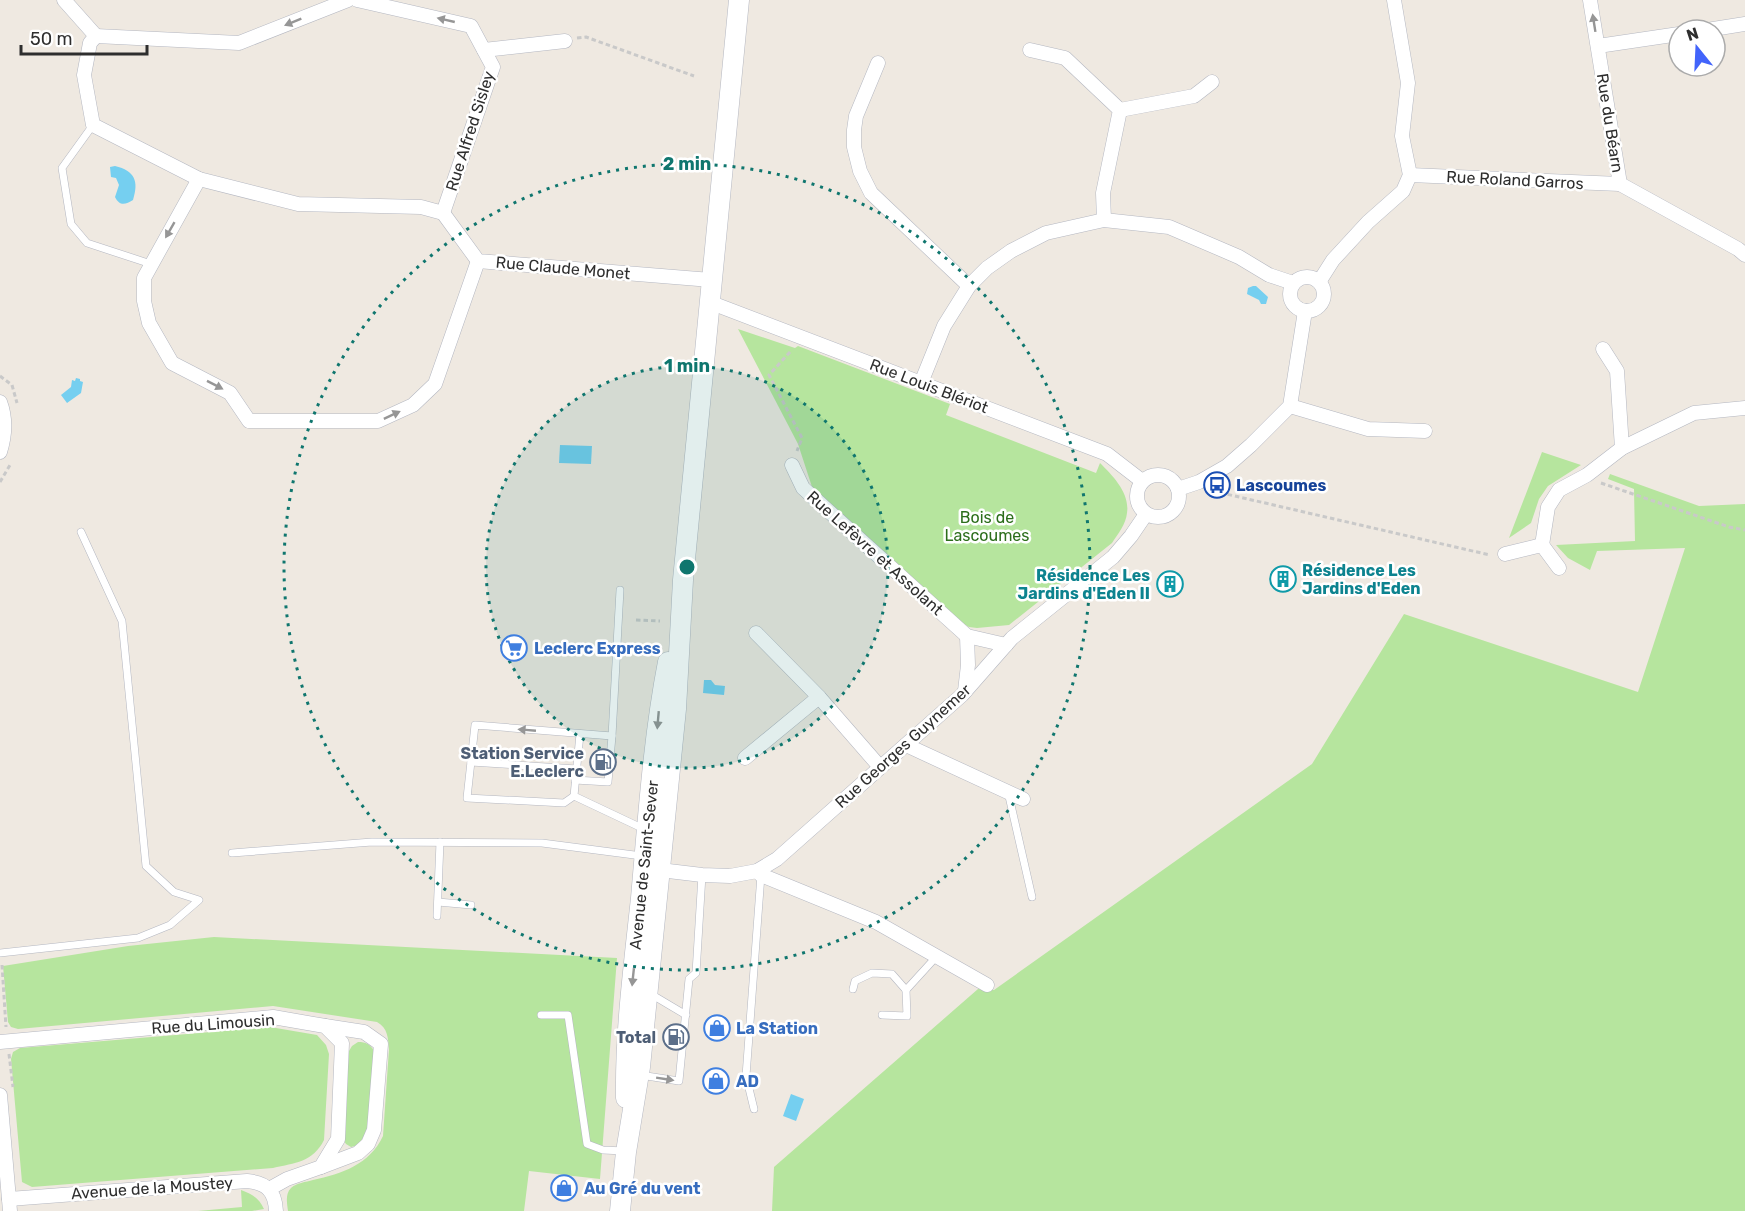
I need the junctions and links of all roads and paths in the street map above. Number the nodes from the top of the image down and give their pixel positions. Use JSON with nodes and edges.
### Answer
{"nodes":[{"id":1,"x":64,"y":0,"type":"edge"},
{"id":2,"x":348,"y":0,"type":"edge"},
{"id":3,"x":357,"y":0,"type":"edge"},
{"id":4,"x":739,"y":0,"type":"edge"},
{"id":5,"x":1395,"y":0,"type":"edge"},
{"id":6,"x":1590,"y":0,"type":"edge"},
{"id":7,"x":1745,"y":24,"type":"edge"},
{"id":8,"x":1727,"y":27,"type":"edge"},
{"id":9,"x":96,"y":36,"type":"junction"},
{"id":10,"x":1667,"y":36,"type":"edge"},
{"id":11,"x":565,"y":41,"type":"joint"},
{"id":12,"x":1598,"y":46,"type":"junction"},
{"id":13,"x":484,"y":50,"type":"junction"},
{"id":14,"x":1030,"y":50,"type":"dead end"},
{"id":15,"x":878,"y":63,"type":"dead end"},
{"id":16,"x":694,"y":76,"type":"dead end"},
{"id":17,"x":1212,"y":82,"type":"dead end"},
{"id":18,"x":1120,"y":110,"type":"junction"},
{"id":19,"x":93,"y":125,"type":"junction"},
{"id":20,"x":1410,"y":175,"type":"junction"},
{"id":21,"x":199,"y":179,"type":"junction"},
{"id":22,"x":1620,"y":184,"type":"junction"},
{"id":23,"x":443,"y":213,"type":"junction"},
{"id":24,"x":1104,"y":220,"type":"junction"},
{"id":25,"x":1742,"y":247,"type":"edge"},
{"id":26,"x":478,"y":261,"type":"junction"},
{"id":27,"x":151,"y":264,"type":"junction"},
{"id":28,"x":711,"y":280,"type":"junction"},
{"id":29,"x":1319,"y":282,"type":"junction"},
{"id":30,"x":1293,"y":283,"type":"junction"},
{"id":31,"x":969,"y":286,"type":"junction"},
{"id":32,"x":709,"y":302,"type":"junction"},
{"id":33,"x":1305,"y":311,"type":"junction"},
{"id":34,"x":1603,"y":349,"type":"dead end"},
{"id":35,"x":790,"y":352,"type":"dead end"},
{"id":36,"x":921,"y":383,"type":"junction"},
{"id":37,"x":0,"y":402,"type":"edge"},
{"id":38,"x":1290,"y":406,"type":"junction"},
{"id":39,"x":1745,"y":408,"type":"edge"},
{"id":40,"x":1425,"y":431,"type":"dead end"},
{"id":41,"x":1622,"y":448,"type":"junction"},
{"id":42,"x":0,"y":452,"type":"edge"},
{"id":43,"x":792,"y":465,"type":"joint"},
{"id":44,"x":1587,"y":475,"type":"junction"},
{"id":45,"x":1142,"y":482,"type":"junction"},
{"id":46,"x":1199,"y":482,"type":"junction"},
{"id":47,"x":1178,"y":489,"type":"junction"},
{"id":48,"x":1146,"y":514,"type":"junction"},
{"id":49,"x":1745,"y":530,"type":"edge"},
{"id":50,"x":81,"y":532,"type":"dead end"},
{"id":51,"x":1542,"y":545,"type":"junction"},
{"id":52,"x":1505,"y":554,"type":"joint"},
{"id":53,"x":1559,"y":568,"type":"dead end"},
{"id":54,"x":620,"y":590,"type":"dead end"},
{"id":55,"x":636,"y":620,"type":"dead end"},
{"id":56,"x":660,"y":621,"type":"dead end"},
{"id":57,"x":756,"y":633,"type":"dead end"},
{"id":58,"x":967,"y":636,"type":"junction"},
{"id":59,"x":1006,"y":645,"type":"junction"},
{"id":60,"x":965,"y":692,"type":"junction"},
{"id":61,"x":819,"y":697,"type":"junction"},
{"id":62,"x":580,"y":734,"type":"junction"},
{"id":63,"x":612,"y":736,"type":"junction"},
{"id":64,"x":906,"y":745,"type":"junction"},
{"id":65,"x":745,"y":758,"type":"dead end"},
{"id":66,"x":471,"y":762,"type":"junction"},
{"id":67,"x":880,"y":767,"type":"junction"},
{"id":68,"x":576,"y":769,"type":"junction"},
{"id":69,"x":575,"y":780,"type":"junction"},
{"id":70,"x":1008,"y":792,"type":"junction"},
{"id":71,"x":574,"y":796,"type":"junction"},
{"id":72,"x":1023,"y":799,"type":"dead end"},
{"id":73,"x":655,"y":833,"type":"junction"},
{"id":74,"x":440,"y":842,"type":"junction"},
{"id":75,"x":232,"y":853,"type":"dead end"},
{"id":76,"x":645,"y":856,"type":"junction"},
{"id":77,"x":660,"y":870,"type":"junction"},
{"id":78,"x":759,"y":873,"type":"junction"},
{"id":79,"x":702,"y":875,"type":"junction"},
{"id":80,"x":1032,"y":897,"type":"dead end"},
{"id":81,"x":438,"y":902,"type":"junction"},
{"id":82,"x":471,"y":905,"type":"dead end"},
{"id":83,"x":437,"y":916,"type":"dead end"},
{"id":84,"x":0,"y":953,"type":"edge"},
{"id":85,"x":937,"y":956,"type":"junction"},
{"id":86,"x":987,"y":985,"type":"dead end"},
{"id":87,"x":853,"y":989,"type":"dead end"},
{"id":88,"x":906,"y":990,"type":"junction"},
{"id":89,"x":647,"y":992,"type":"junction"},
{"id":90,"x":541,"y":1015,"type":"dead end"},
{"id":91,"x":686,"y":1015,"type":"junction"},
{"id":92,"x":882,"y":1015,"type":"dead end"},
{"id":93,"x":325,"y":1026,"type":"junction"},
{"id":94,"x":4,"y":1041,"type":"edge"},
{"id":95,"x":626,"y":1045,"type":"junction"},
{"id":96,"x":638,"y":1075,"type":"junction"},
{"id":97,"x":7,"y":1094,"type":"edge"},
{"id":98,"x":754,"y":1109,"type":"dead end"},
{"id":99,"x":626,"y":1152,"type":"junction"},
{"id":100,"x":321,"y":1167,"type":"junction"},
{"id":101,"x":269,"y":1189,"type":"junction"},
{"id":102,"x":9,"y":1205,"type":"edge"},
{"id":103,"x":276,"y":1211,"type":"edge"},
{"id":104,"x":620,"y":1211,"type":"edge"}],
"edges":[{"from":1,"to":9,"type":"street"},
{"from":2,"to":9,"type":"street","one_way":true},
{"from":13,"to":3,"type":"street","name":"Rue Alfred Sisley","one_way":true},
{"from":4,"to":28,"type":"main road","name":"Avenue de Saint-Sever"},
{"from":5,"to":20,"type":"street"},
{"from":12,"to":6,"type":"street","name":"Rue du Béarn","one_way":true},
{"from":7,"to":8,"type":"street"},
{"from":9,"to":19,"type":"street"},
{"from":10,"to":12,"type":"street"},
{"from":11,"to":13,"type":"street","name":"Rue Alfred Sisley"},
{"from":11,"to":16,"type":"path"},
{"from":12,"to":22,"type":"street","name":"Rue du Béarn"},
{"from":13,"to":23,"type":"street","name":"Rue Alfred Sisley"},
{"from":14,"to":18,"type":"street"},
{"from":15,"to":31,"type":"street"},
{"from":17,"to":18,"type":"street"},
{"from":18,"to":24,"type":"street"},
{"from":19,"to":21,"type":"street"},
{"from":19,"to":27,"type":"lane"},
{"from":20,"to":22,"type":"street","name":"Rue Roland Garros"},
{"from":20,"to":29,"type":"street"},
{"from":21,"to":23,"type":"street"},
{"from":21,"to":27,"type":"street","one_way":true},
{"from":22,"to":25,"type":"street","name":"Rue du Béarn"},
{"from":23,"to":26,"type":"street","name":"Rue Claude Monet"},
{"from":24,"to":30,"type":"street"},
{"from":24,"to":31,"type":"street"},
{"from":27,"to":26,"type":"street","one_way":true},
{"from":26,"to":28,"type":"street","name":"Rue Claude Monet"},
{"from":28,"to":32,"type":"main road","name":"Avenue de Saint-Sever"},
{"from":29,"to":30,"type":"street"},
{"from":29,"to":33,"type":"street"},
{"from":30,"to":33,"type":"street"},
{"from":31,"to":36,"type":"street"},
{"from":32,"to":36,"type":"street","name":"Rue Louis Blériot"},
{"from":32,"to":73,"type":"main road","name":"Avenue de Saint-Sever"},
{"from":33,"to":38,"type":"street"},
{"from":34,"to":41,"type":"street"},
{"from":35,"to":43,"type":"path"},
{"from":36,"to":45,"type":"street","name":"Rue Louis Blériot"},
{"from":37,"to":42,"type":"street"},
{"from":38,"to":40,"type":"street"},
{"from":38,"to":46,"type":"street"},
{"from":39,"to":41,"type":"street"},
{"from":41,"to":44,"type":"street"},
{"from":43,"to":58,"type":"street","name":"Rue Lefèvre et Assolant"},
{"from":44,"to":49,"type":"path"},
{"from":44,"to":51,"type":"street"},
{"from":45,"to":47,"type":"street"},
{"from":45,"to":48,"type":"street"},
{"from":46,"to":47,"type":"street"},
{"from":46,"to":52,"type":"path"},
{"from":47,"to":48,"type":"street"},
{"from":48,"to":59,"type":"street","name":"Rue Georges Guynemer"},
{"from":50,"to":84,"type":"lane"},
{"from":51,"to":52,"type":"street"},
{"from":51,"to":53,"type":"street"},
{"from":54,"to":63,"type":"lane"},
{"from":55,"to":56,"type":"path"},
{"from":57,"to":61,"type":"street"},
{"from":58,"to":59,"type":"street","name":"Rue Lefèvre et Assolant"},
{"from":58,"to":60,"type":"street"},
{"from":59,"to":60,"type":"street","name":"Rue Georges Guynemer"},
{"from":60,"to":64,"type":"street","name":"Rue Georges Guynemer"},
{"from":61,"to":65,"type":"street"},
{"from":61,"to":67,"type":"street"},
{"from":62,"to":63,"type":"lane"},
{"from":62,"to":66,"type":"lane","one_way":true},
{"from":62,"to":68,"type":"lane"},
{"from":63,"to":69,"type":"lane"},
{"from":64,"to":67,"type":"street","name":"Rue Georges Guynemer"},
{"from":64,"to":70,"type":"street"},
{"from":66,"to":68,"type":"lane"},
{"from":66,"to":71,"type":"lane"},
{"from":67,"to":78,"type":"street","name":"Rue Georges Guynemer"},
{"from":68,"to":69,"type":"lane"},
{"from":69,"to":71,"type":"lane"},
{"from":70,"to":72,"type":"street"},
{"from":70,"to":80,"type":"lane"},
{"from":71,"to":73,"type":"lane"},
{"from":73,"to":76,"type":"main road","name":"Avenue de Saint-Sever"},
{"from":73,"to":77,"type":"main road","name":"Avenue de Saint-Sever"},
{"from":74,"to":75,"type":"lane"},
{"from":74,"to":76,"type":"lane"},
{"from":74,"to":81,"type":"lane"},
{"from":76,"to":77,"type":"street"},
{"from":76,"to":95,"type":"main road","name":"Avenue de Saint-Sever","one_way":true},
{"from":77,"to":79,"type":"street"},
{"from":77,"to":89,"type":"main road","name":"Avenue de Saint-Sever"},
{"from":78,"to":79,"type":"street"},
{"from":78,"to":85,"type":"street"},
{"from":78,"to":98,"type":"lane"},
{"from":79,"to":91,"type":"lane"},
{"from":81,"to":82,"type":"lane"},
{"from":81,"to":83,"type":"lane"},
{"from":84,"to":94,"type":"path"},
{"from":85,"to":86,"type":"street"},
{"from":85,"to":88,"type":"lane"},
{"from":87,"to":88,"type":"lane"},
{"from":88,"to":92,"type":"lane"},
{"from":89,"to":91,"type":"lane"},
{"from":89,"to":96,"type":"main road","name":"Avenue de Saint-Sever"},
{"from":90,"to":99,"type":"lane"},
{"from":96,"to":91,"type":"lane","one_way":true},
{"from":93,"to":94,"type":"street","name":"Rue du Limousin"},
{"from":93,"to":100,"type":"street"},
{"from":93,"to":100,"type":"street","name":"Rue du Limousin"},
{"from":94,"to":97,"type":"path"},
{"from":95,"to":96,"type":"lane"},
{"from":95,"to":99,"type":"main road","name":"Avenue de Saint-Sever"},
{"from":96,"to":99,"type":"main road","name":"Avenue de Saint-Sever"},
{"from":97,"to":102,"type":"street"},
{"from":99,"to":104,"type":"main road","name":"Avenue de Saint-Sever"},
{"from":100,"to":101,"type":"street"},
{"from":101,"to":102,"type":"street","name":"Avenue de la Moustey"},
{"from":101,"to":103,"type":"street"}]}
